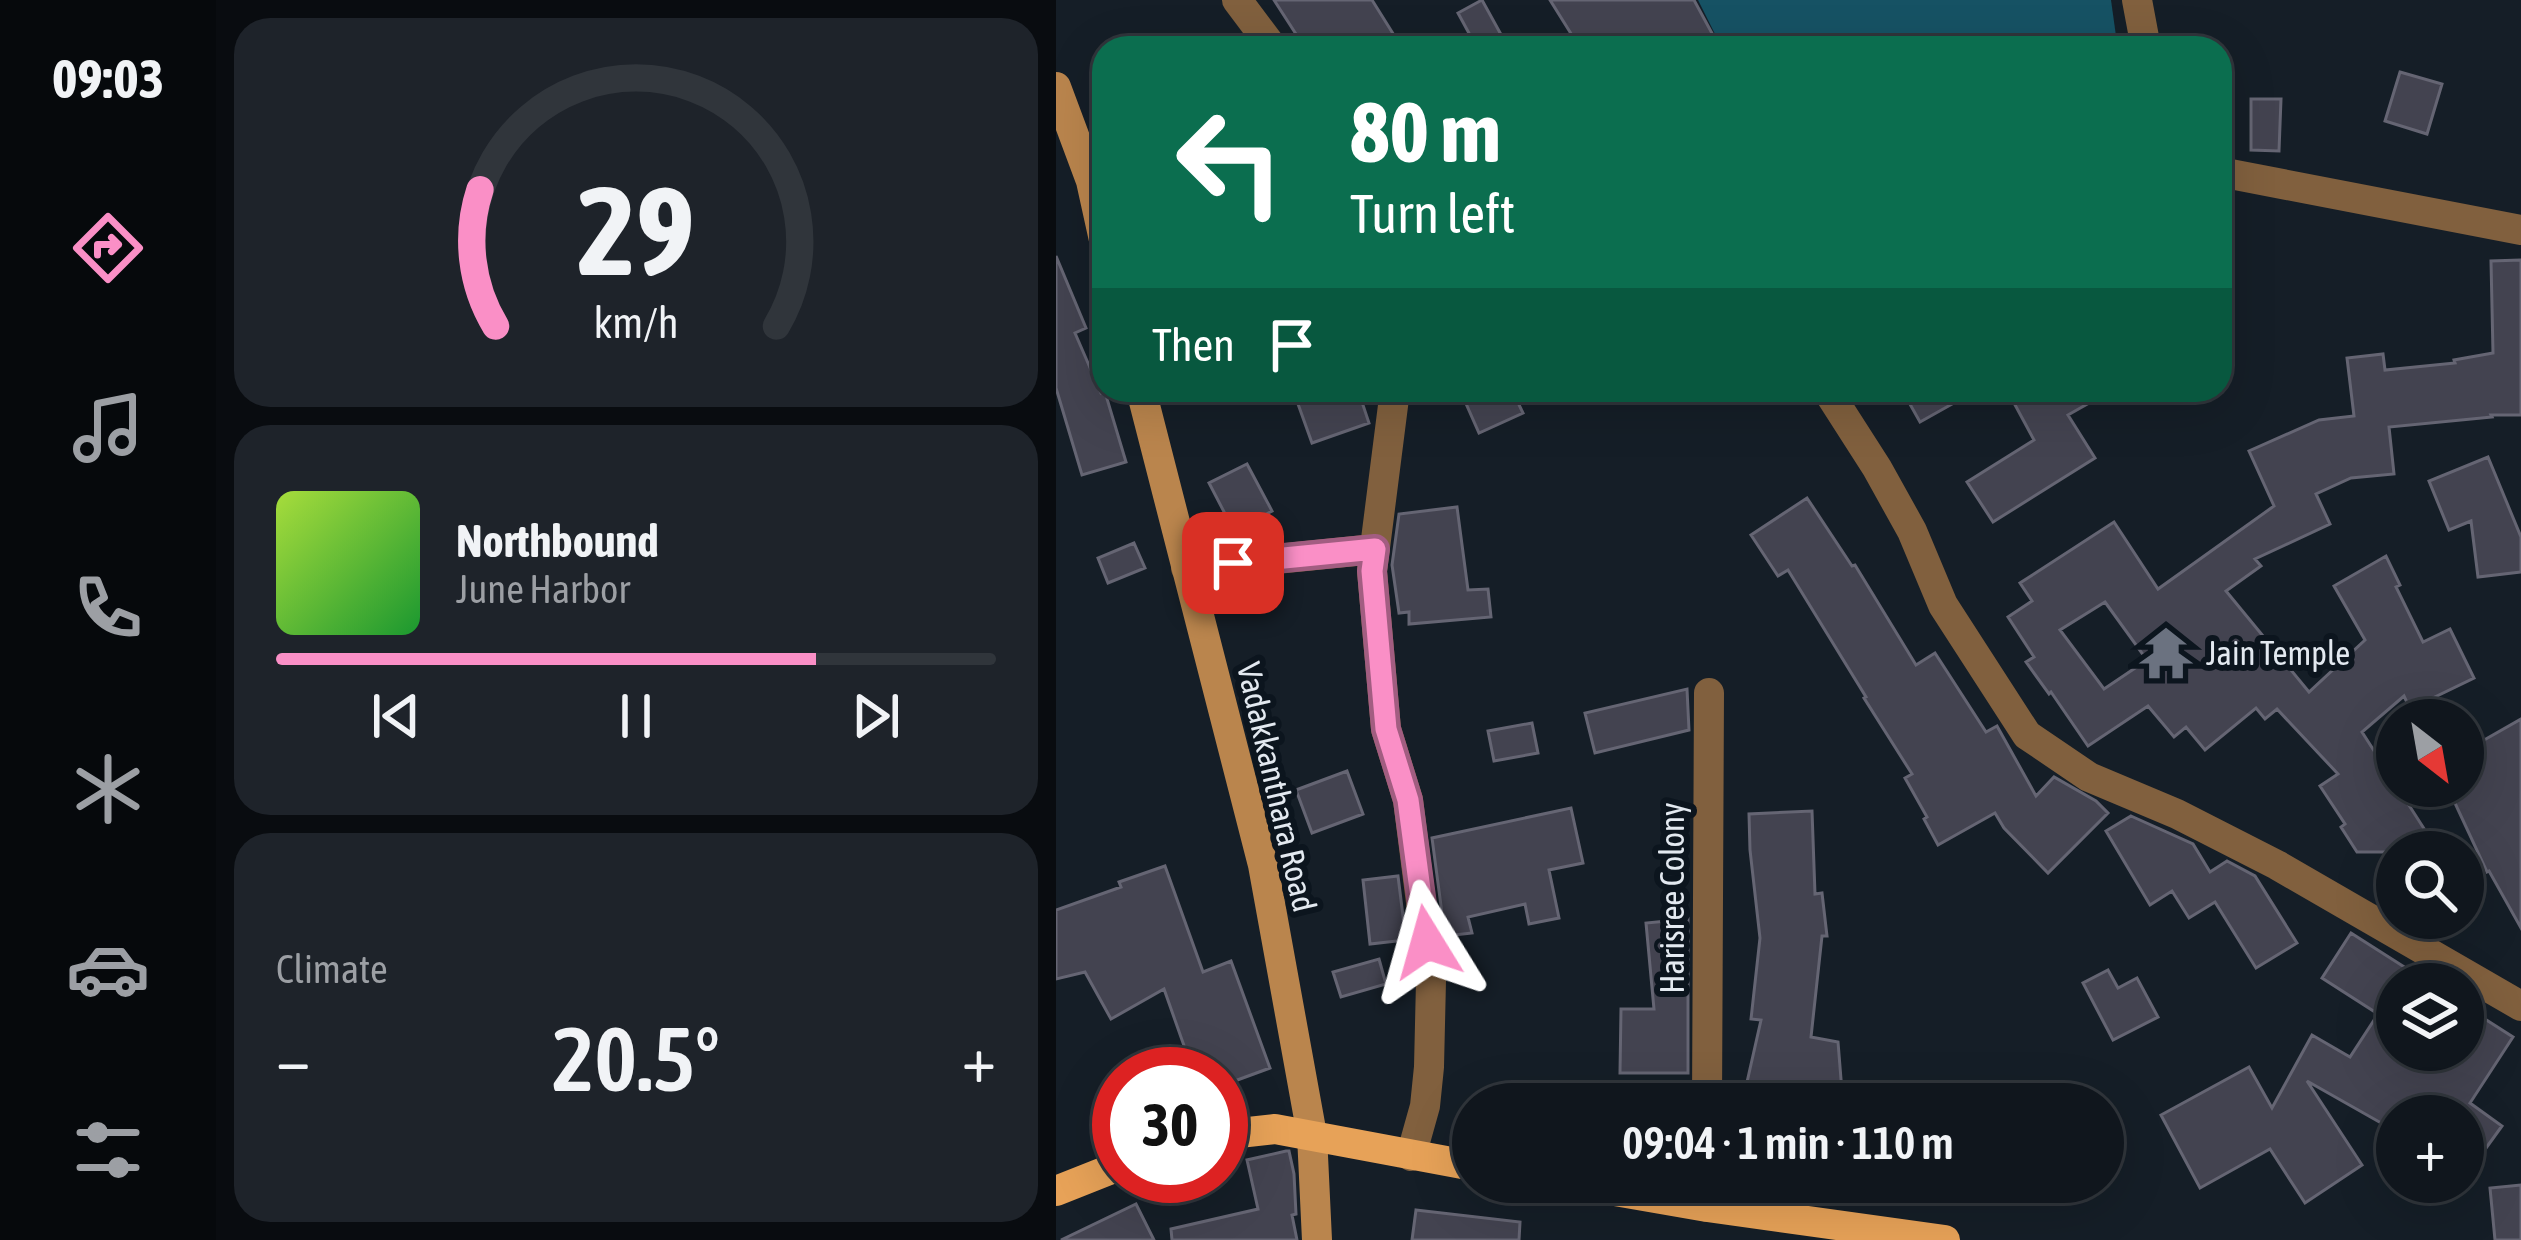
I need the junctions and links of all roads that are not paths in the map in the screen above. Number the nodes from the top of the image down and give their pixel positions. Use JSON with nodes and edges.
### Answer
{"nodes":[{"id":1,"x":1237,"y":0,"type":"edge"},
{"id":2,"x":2138,"y":0,"type":"edge"},
{"id":3,"x":1265,"y":36,"type":"edge"},
{"id":4,"x":2144,"y":36,"type":"edge"},
{"id":5,"x":1056,"y":87,"type":"edge"},
{"id":6,"x":2232,"y":174,"type":"edge"},
{"id":7,"x":1092,"y":186,"type":"edge"},
{"id":8,"x":2521,"y":230,"type":"edge"},
{"id":9,"x":1144,"y":402,"type":"edge"},
{"id":10,"x":1393,"y":402,"type":"edge"},
{"id":11,"x":1835,"y":402,"type":"edge"},
{"id":12,"x":1375,"y":549,"type":"junction"},
{"id":13,"x":1186,"y":568,"type":"junction"},
{"id":14,"x":1709,"y":693,"type":"dead end"},
{"id":15,"x":2521,"y":1006,"type":"edge"},
{"id":16,"x":1707,"y":1083,"type":"edge"},
{"id":17,"x":1248,"y":1132,"type":"edge"},
{"id":18,"x":1312,"y":1135,"type":"junction"},
{"id":19,"x":1411,"y":1156,"type":"junction"},
{"id":20,"x":1452,"y":1163,"type":"edge"},
{"id":21,"x":1092,"y":1177,"type":"edge"},
{"id":22,"x":1056,"y":1191,"type":"edge"},
{"id":23,"x":1754,"y":1203,"type":"edge"},
{"id":24,"x":1317,"y":1240,"type":"edge"},
{"id":25,"x":1946,"y":1240,"type":"edge"}],
"edges":[{"from":1,"to":3,"type":"street"},
{"from":2,"to":4,"type":"street"},
{"from":5,"to":7,"type":"street"},
{"from":6,"to":8,"type":"street"},
{"from":9,"to":13,"type":"street","name":"Vadakkanthara Road"},
{"from":10,"to":12,"type":"street"},
{"from":11,"to":15,"type":"street"},
{"from":12,"to":13,"type":"street"},
{"from":12,"to":19,"type":"street"},
{"from":13,"to":18,"type":"street","name":"Vadakkanthara Road"},
{"from":14,"to":16,"type":"street","name":"Harisree Colony"},
{"from":17,"to":18,"type":"main road"},
{"from":18,"to":19,"type":"main road"},
{"from":18,"to":24,"type":"street","name":"Vadakkanthara Road"},
{"from":19,"to":20,"type":"main road"},
{"from":21,"to":22,"type":"main road"},
{"from":23,"to":25,"type":"main road"}]}
